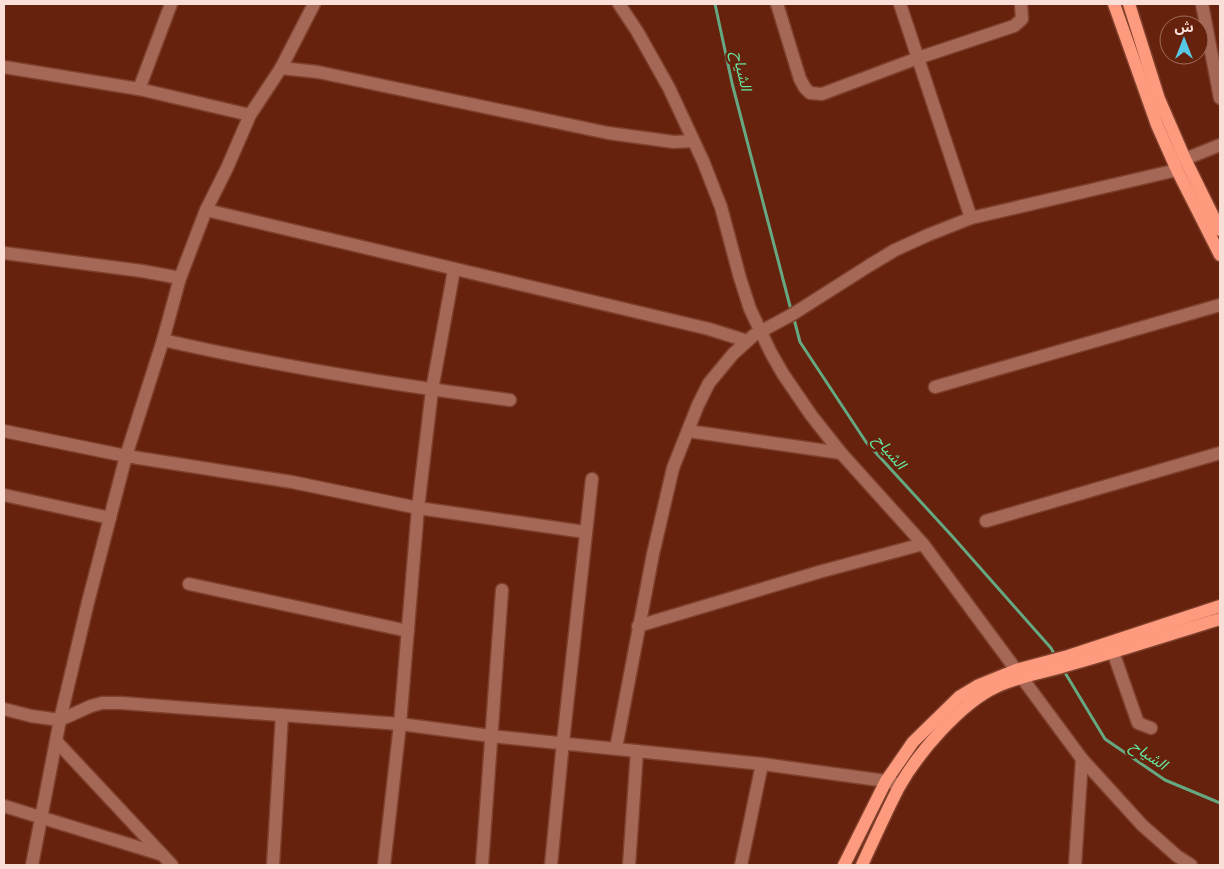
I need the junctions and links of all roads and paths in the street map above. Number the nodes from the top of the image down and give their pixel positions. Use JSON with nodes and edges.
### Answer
{"nodes":[{"id":1,"x":171,"y":4,"type":"edge"},
{"id":2,"x":314,"y":4,"type":"edge"},
{"id":3,"x":619,"y":4,"type":"edge"},
{"id":4,"x":777,"y":4,"type":"edge"},
{"id":5,"x":900,"y":4,"type":"edge"},
{"id":6,"x":1021,"y":4,"type":"edge"},
{"id":7,"x":1114,"y":4,"type":"edge"},
{"id":8,"x":1129,"y":4,"type":"edge"},
{"id":9,"x":1202,"y":4,"type":"edge"},
{"id":10,"x":918,"y":58,"type":"junction"},
{"id":11,"x":4,"y":67,"type":"edge"},
{"id":12,"x":280,"y":68,"type":"junction"},
{"id":13,"x":140,"y":89,"type":"junction"},
{"id":14,"x":1220,"y":98,"type":"edge"},
{"id":15,"x":250,"y":115,"type":"junction"},
{"id":16,"x":692,"y":141,"type":"junction"},
{"id":17,"x":1220,"y":144,"type":"edge"},
{"id":18,"x":1185,"y":159,"type":"junction"},
{"id":19,"x":1177,"y":170,"type":"junction"},
{"id":20,"x":206,"y":210,"type":"junction"},
{"id":21,"x":971,"y":218,"type":"junction"},
{"id":22,"x":1220,"y":230,"type":"edge"},
{"id":23,"x":4,"y":253,"type":"edge"},
{"id":24,"x":1220,"y":255,"type":"edge"},
{"id":25,"x":454,"y":270,"type":"junction"},
{"id":26,"x":180,"y":278,"type":"junction"},
{"id":27,"x":1220,"y":305,"type":"edge"},
{"id":28,"x":760,"y":332,"type":"junction"},
{"id":29,"x":163,"y":340,"type":"junction"},
{"id":30,"x":747,"y":340,"type":"junction"},
{"id":31,"x":935,"y":387,"type":"dead end"},
{"id":32,"x":432,"y":390,"type":"junction"},
{"id":33,"x":510,"y":400,"type":"dead end"},
{"id":34,"x":4,"y":431,"type":"edge"},
{"id":35,"x":688,"y":431,"type":"junction"},
{"id":36,"x":841,"y":452,"type":"junction"},
{"id":37,"x":1220,"y":453,"type":"edge"},
{"id":38,"x":126,"y":456,"type":"junction"},
{"id":39,"x":592,"y":480,"type":"dead end"},
{"id":40,"x":4,"y":495,"type":"edge"},
{"id":41,"x":418,"y":508,"type":"junction"},
{"id":42,"x":110,"y":518,"type":"junction"},
{"id":43,"x":986,"y":521,"type":"dead end"},
{"id":44,"x":585,"y":532,"type":"junction"},
{"id":45,"x":923,"y":544,"type":"junction"},
{"id":46,"x":189,"y":584,"type":"dead end"},
{"id":47,"x":502,"y":590,"type":"dead end"},
{"id":48,"x":1220,"y":606,"type":"edge"},
{"id":49,"x":1220,"y":619,"type":"edge"},
{"id":50,"x":638,"y":626,"type":"junction"},
{"id":51,"x":408,"y":631,"type":"junction"},
{"id":52,"x":1113,"y":652,"type":"junction"},
{"id":53,"x":1070,"y":660,"type":"junction"},
{"id":54,"x":1019,"y":674,"type":"junction"},
{"id":55,"x":4,"y":708,"type":"edge"},
{"id":56,"x":282,"y":715,"type":"junction"},
{"id":57,"x":60,"y":720,"type":"junction"},
{"id":58,"x":400,"y":724,"type":"junction"},
{"id":59,"x":1151,"y":728,"type":"dead end"},
{"id":60,"x":491,"y":736,"type":"junction"},
{"id":61,"x":57,"y":742,"type":"junction"},
{"id":62,"x":563,"y":742,"type":"junction"},
{"id":63,"x":616,"y":748,"type":"junction"},
{"id":64,"x":637,"y":751,"type":"junction"},
{"id":65,"x":1082,"y":759,"type":"junction"},
{"id":66,"x":762,"y":764,"type":"junction"},
{"id":67,"x":886,"y":781,"type":"junction"},
{"id":68,"x":900,"y":785,"type":"junction"},
{"id":69,"x":4,"y":806,"type":"edge"},
{"id":70,"x":41,"y":816,"type":"junction"},
{"id":71,"x":162,"y":854,"type":"junction"},
{"id":72,"x":32,"y":865,"type":"edge"},
{"id":73,"x":172,"y":865,"type":"edge"},
{"id":74,"x":273,"y":865,"type":"edge"},
{"id":75,"x":384,"y":865,"type":"edge"},
{"id":76,"x":482,"y":865,"type":"edge"},
{"id":77,"x":552,"y":865,"type":"edge"},
{"id":78,"x":630,"y":865,"type":"edge"},
{"id":79,"x":741,"y":865,"type":"edge"},
{"id":80,"x":844,"y":865,"type":"edge"},
{"id":81,"x":862,"y":865,"type":"edge"},
{"id":82,"x":1075,"y":865,"type":"edge"},
{"id":83,"x":1191,"y":865,"type":"edge"}],
"edges":[{"from":1,"to":13,"type":"street"},
{"from":2,"to":12,"type":"street"},
{"from":3,"to":16,"type":"street"},
{"from":4,"to":10,"type":"street"},
{"from":5,"to":10,"type":"street"},
{"from":6,"to":10,"type":"street"},
{"from":7,"to":19,"type":"main road"},
{"from":8,"to":18,"type":"main road"},
{"from":9,"to":14,"type":"street"},
{"from":10,"to":21,"type":"street"},
{"from":11,"to":13,"type":"street"},
{"from":12,"to":15,"type":"street"},
{"from":12,"to":16,"type":"street"},
{"from":13,"to":15,"type":"street"},
{"from":15,"to":20,"type":"street"},
{"from":16,"to":28,"type":"street"},
{"from":17,"to":18,"type":"street"},
{"from":18,"to":22,"type":"main road"},
{"from":19,"to":21,"type":"street"},
{"from":19,"to":24,"type":"main road"},
{"from":20,"to":25,"type":"street"},
{"from":20,"to":26,"type":"street"},
{"from":21,"to":28,"type":"street"},
{"from":23,"to":26,"type":"street"},
{"from":25,"to":30,"type":"street"},
{"from":25,"to":32,"type":"street"},
{"from":26,"to":29,"type":"street"},
{"from":27,"to":31,"type":"street"},
{"from":28,"to":30,"type":"street"},
{"from":28,"to":36,"type":"street"},
{"from":29,"to":32,"type":"street"},
{"from":29,"to":38,"type":"street"},
{"from":30,"to":35,"type":"street"},
{"from":32,"to":33,"type":"street"},
{"from":32,"to":41,"type":"street"},
{"from":34,"to":38,"type":"street"},
{"from":35,"to":36,"type":"street"},
{"from":35,"to":50,"type":"street"},
{"from":36,"to":45,"type":"street"},
{"from":37,"to":43,"type":"street"},
{"from":38,"to":41,"type":"street"},
{"from":38,"to":42,"type":"street"},
{"from":39,"to":44,"type":"street"},
{"from":40,"to":42,"type":"street"},
{"from":41,"to":44,"type":"street"},
{"from":41,"to":51,"type":"street"},
{"from":42,"to":57,"type":"street"},
{"from":44,"to":62,"type":"street"},
{"from":45,"to":50,"type":"street"},
{"from":45,"to":54,"type":"street"},
{"from":46,"to":51,"type":"street"},
{"from":47,"to":60,"type":"street"},
{"from":48,"to":53,"type":"main road"},
{"from":49,"to":52,"type":"main road"},
{"from":50,"to":63,"type":"street"},
{"from":51,"to":58,"type":"street"},
{"from":52,"to":53,"type":"main road"},
{"from":52,"to":59,"type":"street"},
{"from":53,"to":54,"type":"main road"},
{"from":54,"to":65,"type":"street"},
{"from":54,"to":67,"type":"main road"},
{"from":54,"to":68,"type":"main road"},
{"from":55,"to":57,"type":"street"},
{"from":56,"to":57,"type":"street"},
{"from":56,"to":58,"type":"street"},
{"from":56,"to":74,"type":"street"},
{"from":57,"to":61,"type":"street"},
{"from":58,"to":60,"type":"street"},
{"from":58,"to":75,"type":"street"},
{"from":60,"to":62,"type":"street"},
{"from":60,"to":76,"type":"street"},
{"from":61,"to":70,"type":"street"},
{"from":61,"to":71,"type":"street"},
{"from":62,"to":63,"type":"street"},
{"from":62,"to":77,"type":"street"},
{"from":63,"to":64,"type":"street"},
{"from":64,"to":66,"type":"street"},
{"from":64,"to":78,"type":"street"},
{"from":65,"to":82,"type":"street"},
{"from":65,"to":83,"type":"street"},
{"from":66,"to":67,"type":"street"},
{"from":66,"to":79,"type":"street"},
{"from":67,"to":68,"type":"street"},
{"from":67,"to":80,"type":"main road"},
{"from":68,"to":81,"type":"main road"},
{"from":69,"to":70,"type":"street"},
{"from":70,"to":71,"type":"street"},
{"from":70,"to":72,"type":"street"},
{"from":71,"to":73,"type":"street"}]}
